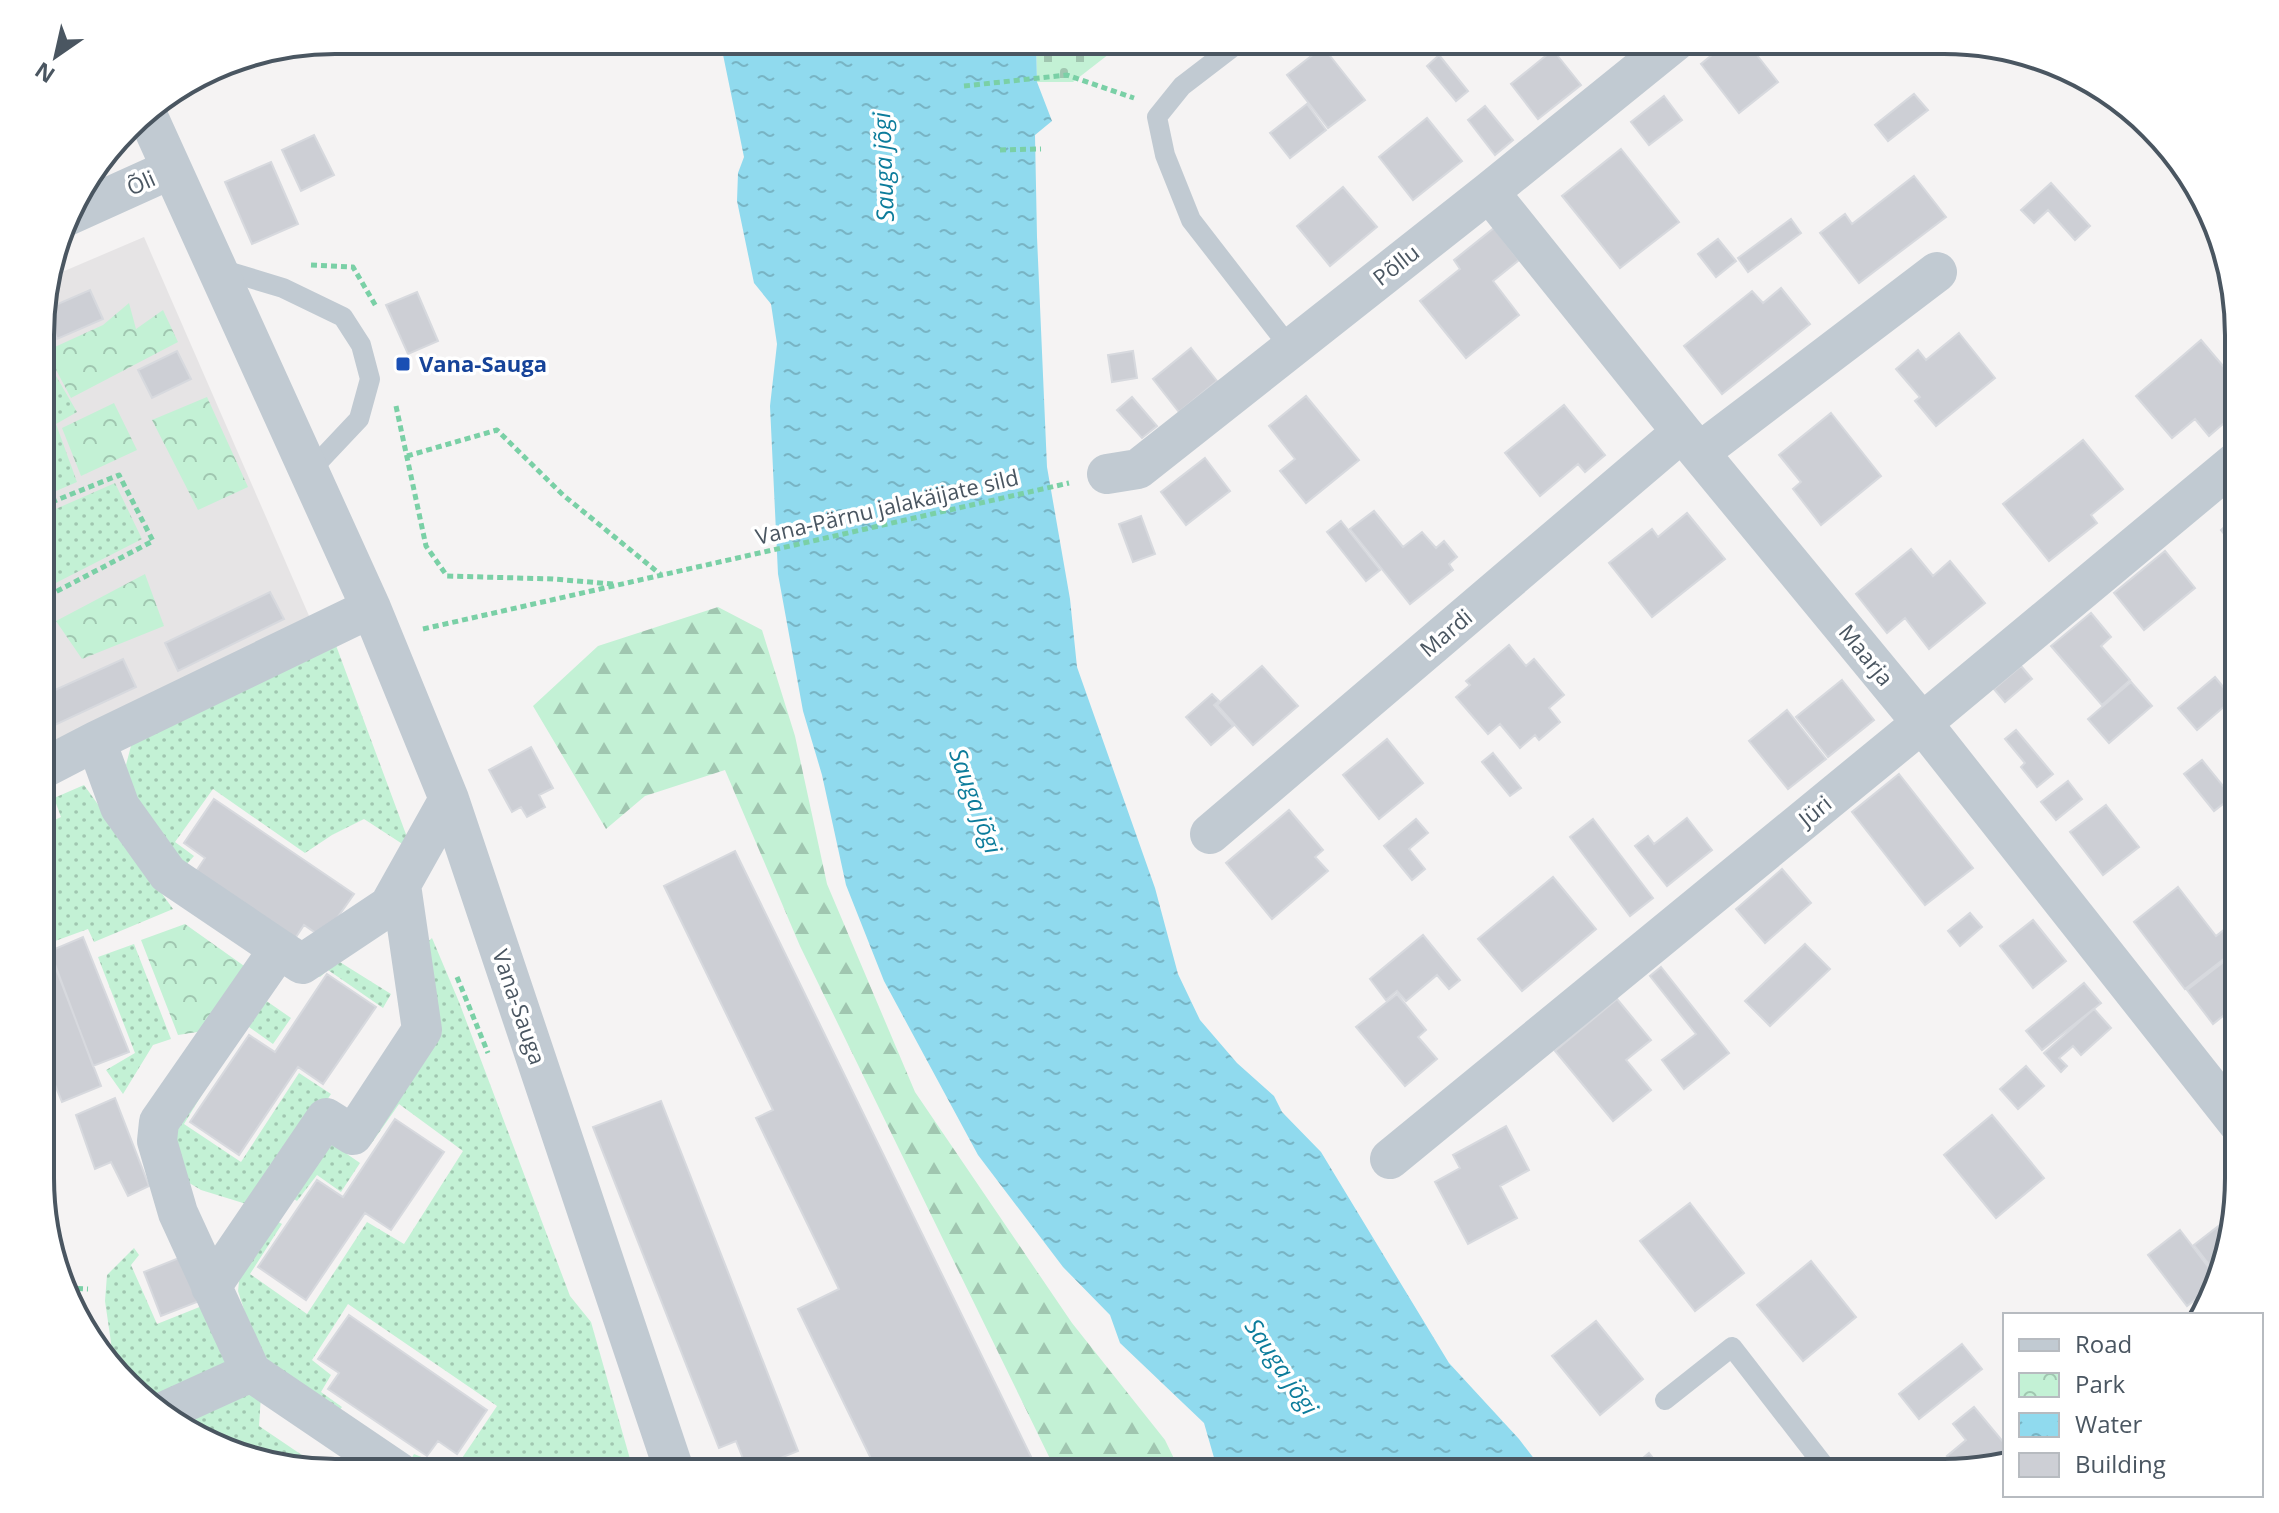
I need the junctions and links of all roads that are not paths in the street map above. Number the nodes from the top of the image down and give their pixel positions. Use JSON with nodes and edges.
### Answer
{"nodes":[{"id":1,"x":1223,"y":54,"type":"edge"},
{"id":2,"x":1659,"y":54,"type":"edge"},
{"id":3,"x":151,"y":123,"type":"edge"},
{"id":4,"x":171,"y":169,"type":"junction"},
{"id":5,"x":1489,"y":192,"type":"junction"},
{"id":6,"x":85,"y":208,"type":"edge"},
{"id":7,"x":217,"y":268,"type":"junction"},
{"id":8,"x":1937,"y":272,"type":"dead end"},
{"id":9,"x":1291,"y":349,"type":"junction"},
{"id":10,"x":1691,"y":442,"type":"junction"},
{"id":11,"x":309,"y":472,"type":"junction"},
{"id":12,"x":2224,"y":472,"type":"edge"},
{"id":13,"x":1107,"y":474,"type":"road end"},
{"id":14,"x":377,"y":623,"type":"junction"},
{"id":15,"x":1922,"y":723,"type":"junction"},
{"id":16,"x":96,"y":741,"type":"junction"},
{"id":17,"x":54,"y":763,"type":"edge"},
{"id":18,"x":449,"y":799,"type":"junction"},
{"id":19,"x":1210,"y":834,"type":"dead end"},
{"id":20,"x":401,"y":885,"type":"junction"},
{"id":21,"x":279,"y":949,"type":"junction"},
{"id":22,"x":2225,"y":1106,"type":"edge"},
{"id":23,"x":1390,"y":1159,"type":"dead end"},
{"id":24,"x":211,"y":1287,"type":"junction"},
{"id":25,"x":251,"y":1372,"type":"junction"},
{"id":26,"x":1665,"y":1400,"type":"dead end"},
{"id":27,"x":173,"y":1408,"type":"edge"},
{"id":28,"x":1818,"y":1458,"type":"edge"},
{"id":29,"x":379,"y":1459,"type":"edge"},
{"id":30,"x":670,"y":1459,"type":"edge"}],
"edges":[{"from":1,"to":9,"type":"lane"},
{"from":2,"to":5,"type":"street","name":"Põllu"},
{"from":3,"to":4,"type":"street","name":"Vana-Sauga"},
{"from":4,"to":6,"type":"street","name":"Õli"},
{"from":4,"to":7,"type":"street","name":"Vana-Sauga"},
{"from":5,"to":9,"type":"street","name":"Põllu"},
{"from":5,"to":10,"type":"street","name":"Maarja"},
{"from":7,"to":11,"type":"street","name":"Vana-Sauga"},
{"from":7,"to":11,"type":"lane"},
{"from":8,"to":10,"type":"street","name":"Mardi"},
{"from":9,"to":13,"type":"street","name":"Põllu"},
{"from":10,"to":15,"type":"street","name":"Maarja"},
{"from":10,"to":19,"type":"street","name":"Mardi"},
{"from":11,"to":14,"type":"street","name":"Vana-Sauga"},
{"from":12,"to":15,"type":"street","name":"Jüri"},
{"from":14,"to":16,"type":"street"},
{"from":14,"to":18,"type":"street","name":"Vana-Sauga"},
{"from":15,"to":22,"type":"street","name":"Maarja"},
{"from":15,"to":23,"type":"street","name":"Jüri"},
{"from":16,"to":17,"type":"street"},
{"from":16,"to":21,"type":"street"},
{"from":18,"to":20,"type":"street"},
{"from":18,"to":30,"type":"street","name":"Vana-Sauga"},
{"from":20,"to":21,"type":"street"},
{"from":20,"to":24,"type":"street"},
{"from":21,"to":24,"type":"street"},
{"from":24,"to":25,"type":"street"},
{"from":25,"to":27,"type":"street"},
{"from":25,"to":29,"type":"street"},
{"from":26,"to":28,"type":"lane"}]}
